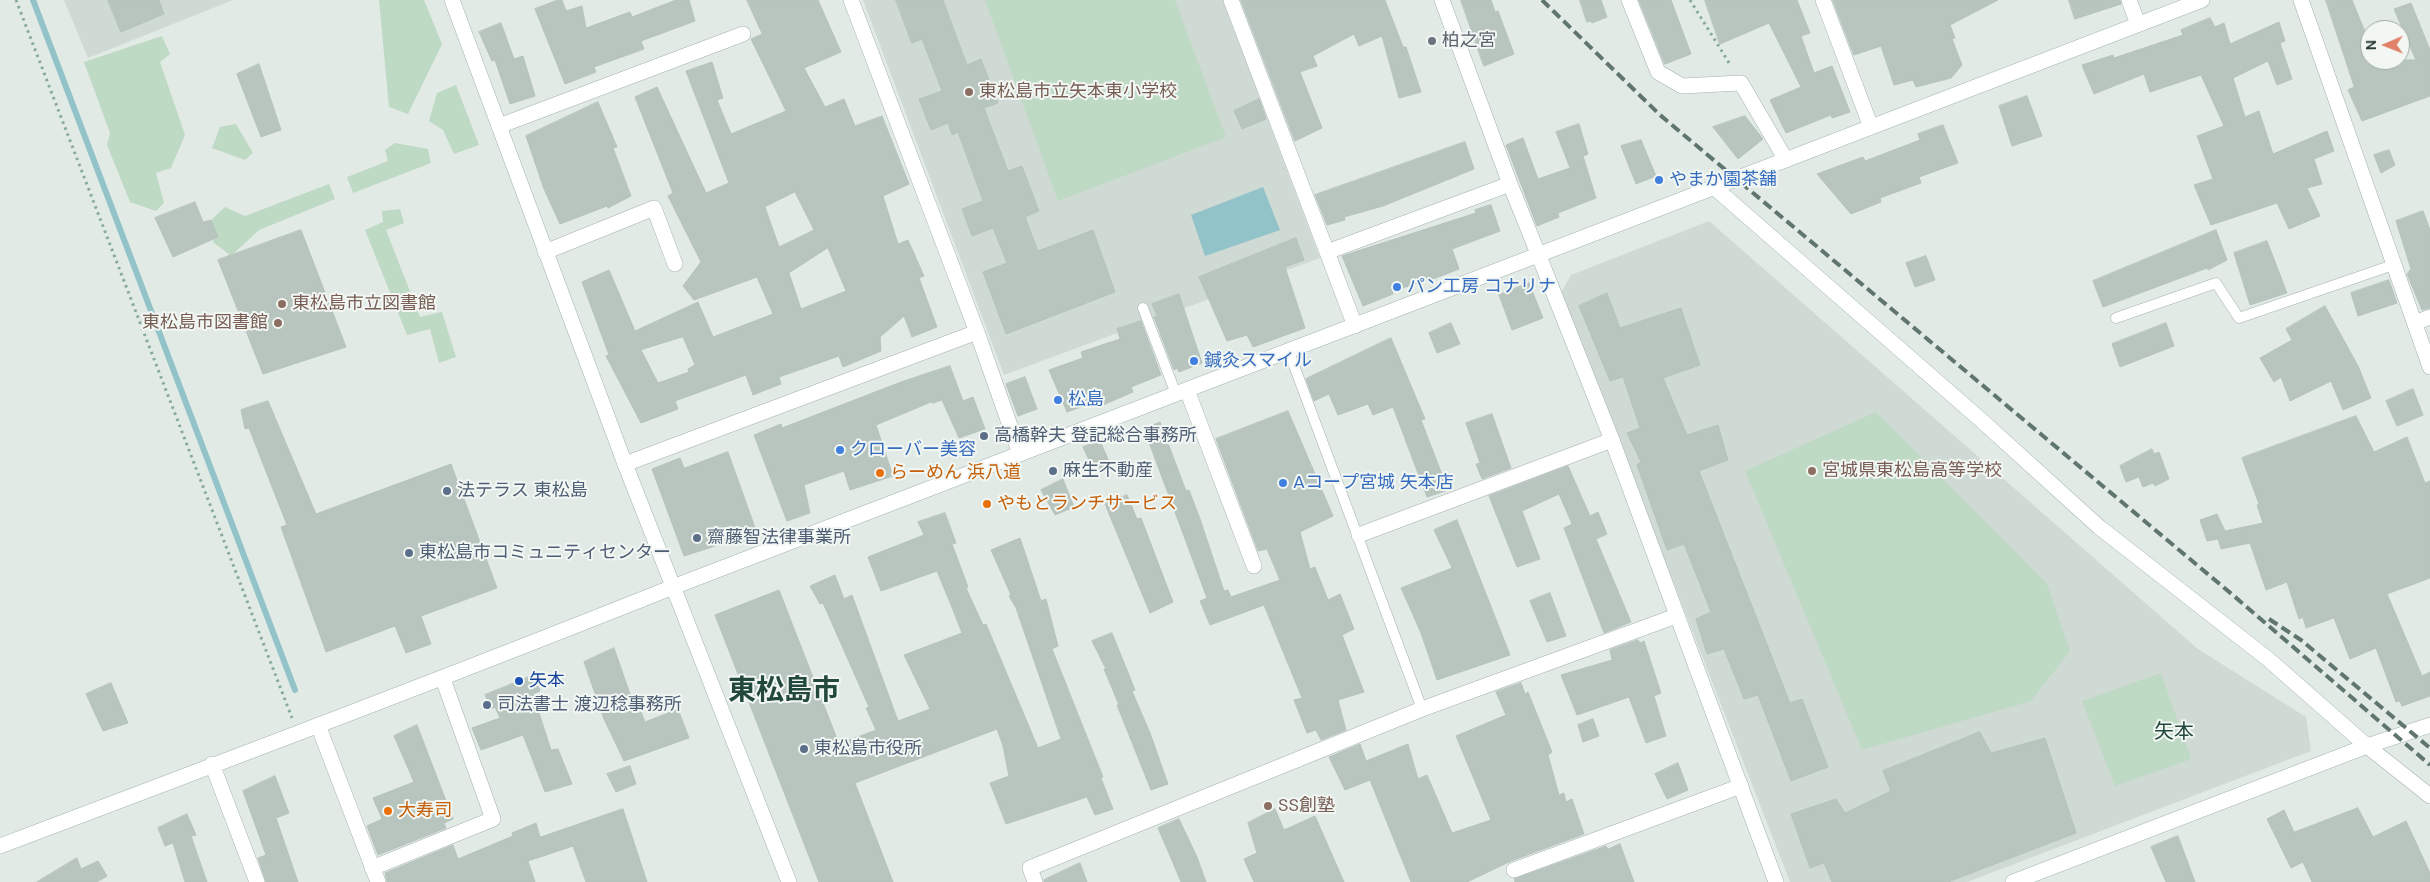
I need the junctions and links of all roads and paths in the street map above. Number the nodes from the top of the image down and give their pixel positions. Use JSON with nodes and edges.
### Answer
{"nodes":[{"id":1,"x":16,"y":0,"type":"edge"},
{"id":2,"x":452,"y":0,"type":"edge"},
{"id":3,"x":851,"y":0,"type":"edge"},
{"id":4,"x":1231,"y":0,"type":"edge"},
{"id":5,"x":1442,"y":0,"type":"edge"},
{"id":6,"x":1630,"y":0,"type":"edge"},
{"id":7,"x":1690,"y":0,"type":"edge"},
{"id":8,"x":1824,"y":0,"type":"edge"},
{"id":9,"x":2129,"y":0,"type":"edge"},
{"id":10,"x":2202,"y":0,"type":"edge"},
{"id":11,"x":2302,"y":0,"type":"edge"},
{"id":12,"x":2138,"y":24,"type":"junction"},
{"id":13,"x":743,"y":34,"type":"dead end"},
{"id":14,"x":1741,"y":83,"type":"junction"},
{"id":15,"x":499,"y":126,"type":"junction"},
{"id":16,"x":1871,"y":127,"type":"junction"},
{"id":17,"x":1786,"y":160,"type":"junction"},
{"id":18,"x":1510,"y":184,"type":"junction"},
{"id":19,"x":1714,"y":188,"type":"junction"},
{"id":20,"x":545,"y":252,"type":"junction"},
{"id":21,"x":1327,"y":252,"type":"junction"},
{"id":22,"x":1538,"y":256,"type":"junction"},
{"id":23,"x":676,"y":264,"type":"dead end"},
{"id":24,"x":2393,"y":265,"type":"junction"},
{"id":25,"x":1144,"y":308,"type":"dead end"},
{"id":26,"x":2430,"y":317,"type":"edge"},
{"id":27,"x":2116,"y":318,"type":"dead end"},
{"id":28,"x":2415,"y":323,"type":"junction"},
{"id":29,"x":1354,"y":326,"type":"junction"},
{"id":30,"x":977,"y":332,"type":"junction"},
{"id":31,"x":1289,"y":352,"type":"junction"},
{"id":32,"x":2430,"y":367,"type":"edge"},
{"id":33,"x":1182,"y":392,"type":"junction"},
{"id":34,"x":1612,"y":440,"type":"junction"},
{"id":35,"x":1020,"y":454,"type":"junction"},
{"id":36,"x":625,"y":464,"type":"junction"},
{"id":37,"x":1358,"y":535,"type":"junction"},
{"id":38,"x":1254,"y":566,"type":"dead end"},
{"id":39,"x":673,"y":587,"type":"junction"},
{"id":40,"x":1676,"y":616,"type":"junction"},
{"id":41,"x":442,"y":679,"type":"junction"},
{"id":42,"x":1422,"y":709,"type":"junction"},
{"id":43,"x":318,"y":725,"type":"junction"},
{"id":44,"x":2430,"y":725,"type":"edge"},
{"id":45,"x":297,"y":732,"type":"junction"},
{"id":46,"x":2367,"y":746,"type":"junction"},
{"id":47,"x":212,"y":764,"type":"junction"},
{"id":48,"x":1741,"y":786,"type":"junction"},
{"id":49,"x":2430,"y":796,"type":"edge"},
{"id":50,"x":0,"y":846,"type":"edge"},
{"id":51,"x":1514,"y":870,"type":"dead end"},
{"id":52,"x":375,"y":875,"type":"edge"},
{"id":53,"x":256,"y":882,"type":"edge"},
{"id":54,"x":788,"y":882,"type":"edge"},
{"id":55,"x":1035,"y":882,"type":"edge"},
{"id":56,"x":1776,"y":882,"type":"edge"},
{"id":57,"x":2013,"y":882,"type":"edge"}],
"edges":[{"from":1,"to":45,"type":"path"},
{"from":2,"to":15,"type":"street"},
{"from":3,"to":30,"type":"street"},
{"from":4,"to":21,"type":"street"},
{"from":5,"to":18,"type":"street"},
{"from":6,"to":14,"type":"street"},
{"from":7,"to":14,"type":"path"},
{"from":8,"to":16,"type":"street"},
{"from":9,"to":12,"type":"street"},
{"from":10,"to":12,"type":"street"},
{"from":11,"to":24,"type":"street"},
{"from":12,"to":16,"type":"street"},
{"from":13,"to":15,"type":"street"},
{"from":14,"to":17,"type":"street"},
{"from":15,"to":20,"type":"street"},
{"from":16,"to":17,"type":"street"},
{"from":17,"to":19,"type":"street"},
{"from":18,"to":21,"type":"street"},
{"from":18,"to":22,"type":"street"},
{"from":19,"to":22,"type":"street"},
{"from":19,"to":46,"type":"street"},
{"from":20,"to":23,"type":"street"},
{"from":20,"to":36,"type":"street"},
{"from":21,"to":29,"type":"street"},
{"from":22,"to":29,"type":"street"},
{"from":22,"to":34,"type":"street"},
{"from":24,"to":27,"type":"lane"},
{"from":24,"to":28,"type":"street"},
{"from":25,"to":33,"type":"lane"},
{"from":26,"to":28,"type":"street"},
{"from":28,"to":32,"type":"street"},
{"from":29,"to":31,"type":"street"},
{"from":30,"to":35,"type":"street"},
{"from":30,"to":36,"type":"street"},
{"from":31,"to":33,"type":"street"},
{"from":31,"to":37,"type":"lane"},
{"from":33,"to":35,"type":"street"},
{"from":33,"to":38,"type":"street"},
{"from":34,"to":37,"type":"street"},
{"from":34,"to":40,"type":"street"},
{"from":35,"to":39,"type":"street"},
{"from":36,"to":39,"type":"street"},
{"from":37,"to":42,"type":"lane"},
{"from":39,"to":41,"type":"street"},
{"from":39,"to":54,"type":"street"},
{"from":40,"to":42,"type":"street"},
{"from":40,"to":48,"type":"street"},
{"from":41,"to":43,"type":"street"},
{"from":41,"to":52,"type":"street"},
{"from":42,"to":55,"type":"street"},
{"from":43,"to":45,"type":"street"},
{"from":43,"to":52,"type":"street"},
{"from":44,"to":46,"type":"street"},
{"from":45,"to":47,"type":"street"},
{"from":46,"to":49,"type":"street"},
{"from":46,"to":57,"type":"street"},
{"from":47,"to":50,"type":"street"},
{"from":47,"to":53,"type":"street"},
{"from":48,"to":51,"type":"street"},
{"from":48,"to":56,"type":"street"}]}
